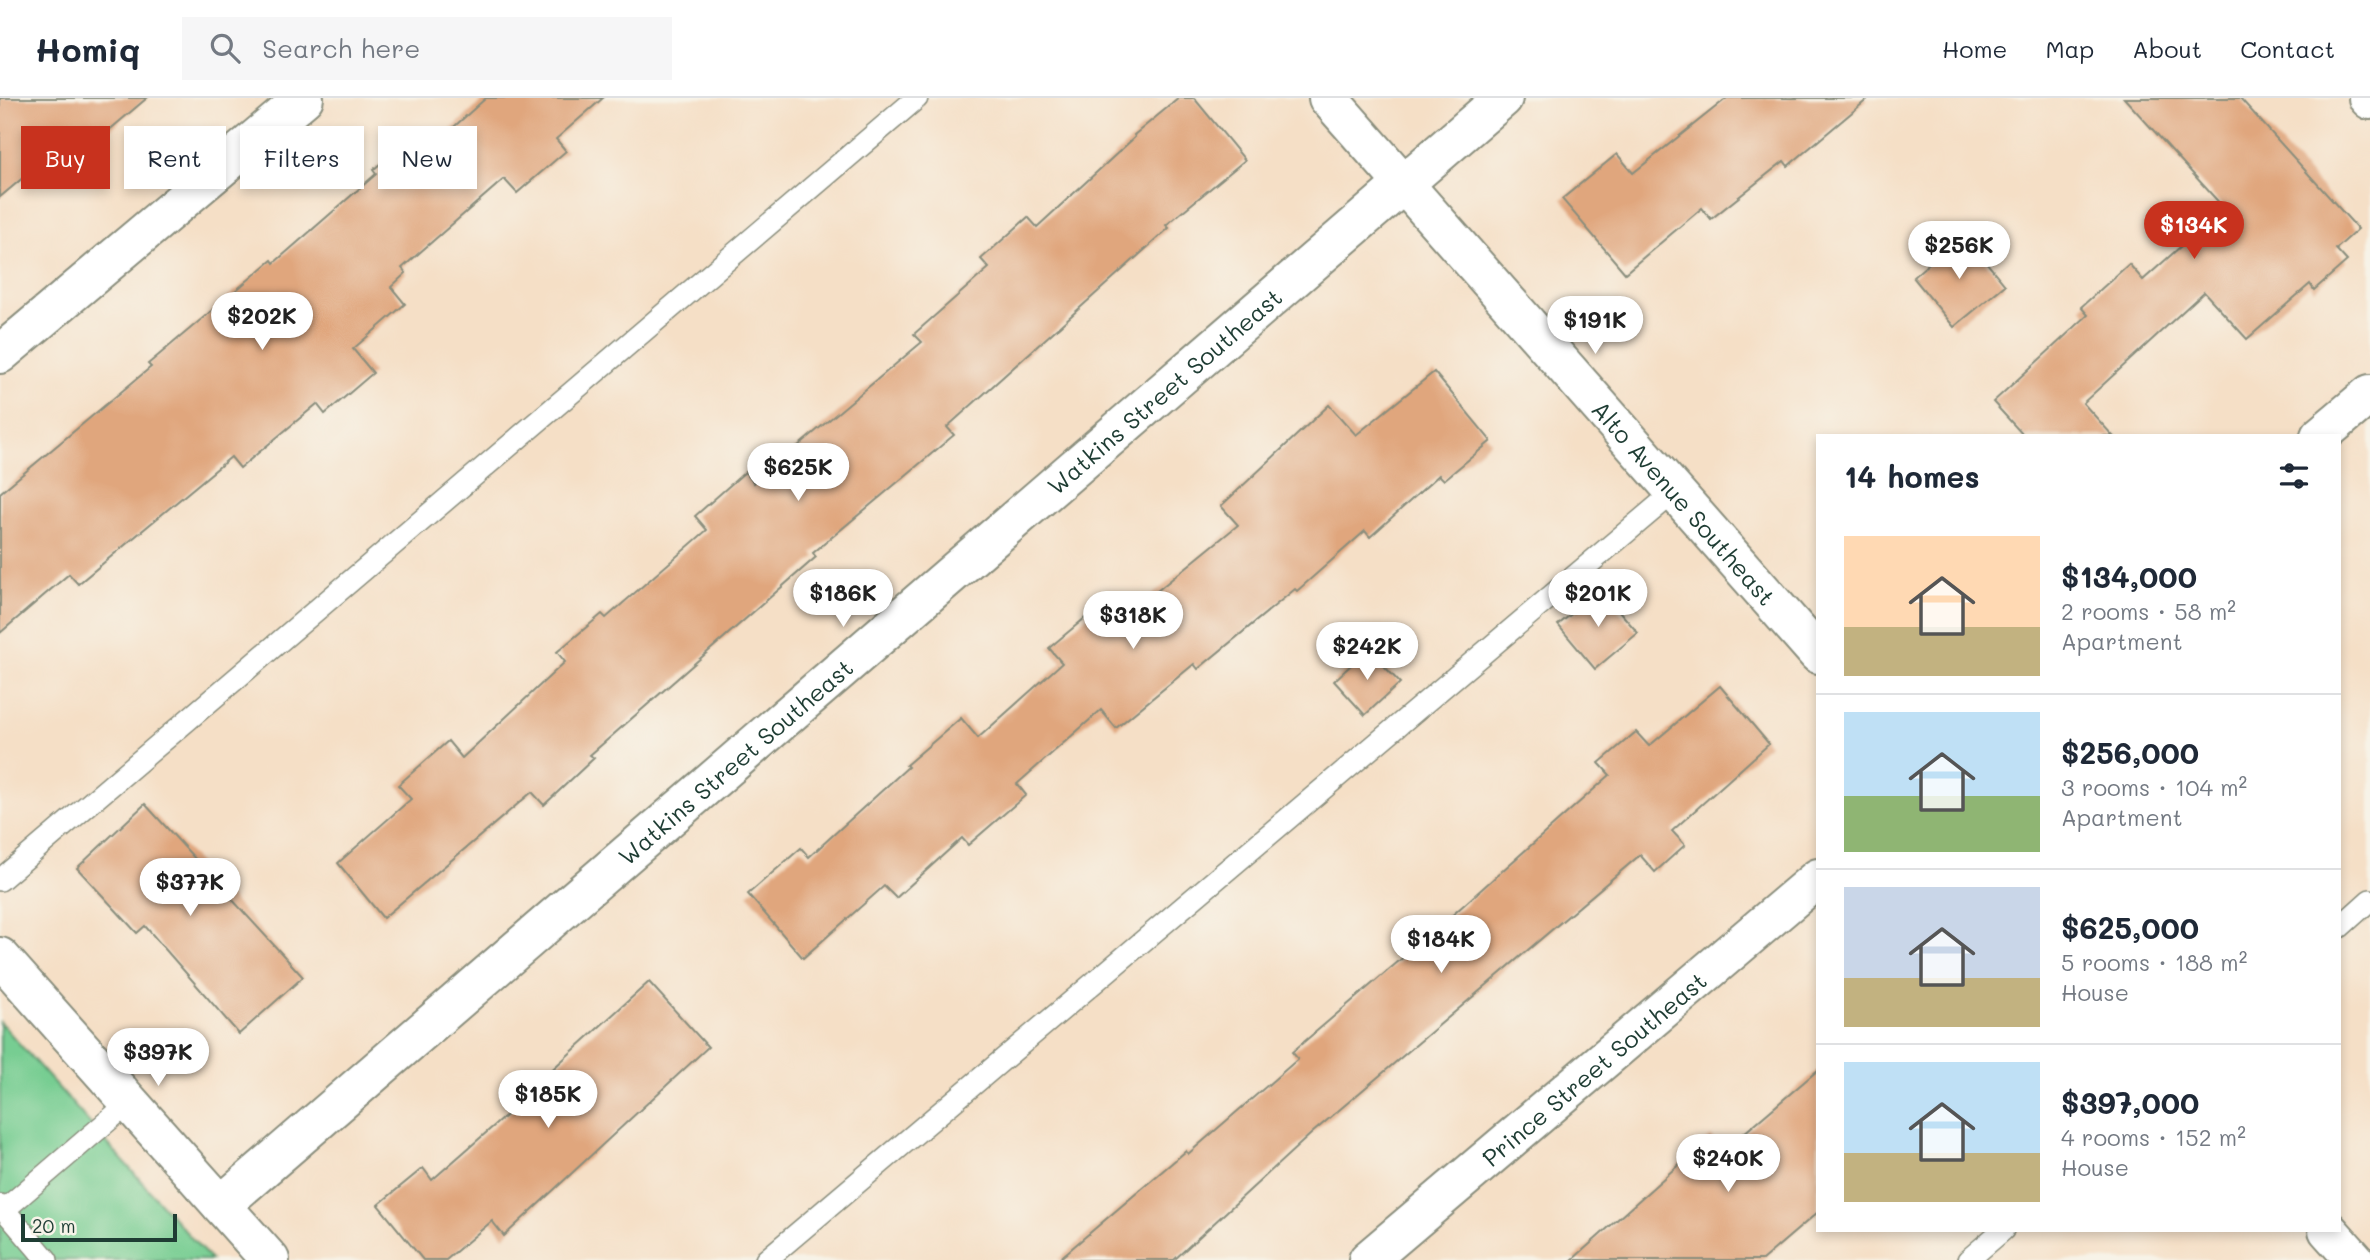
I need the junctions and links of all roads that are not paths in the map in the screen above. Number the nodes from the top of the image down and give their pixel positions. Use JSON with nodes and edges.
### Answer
{"nodes":[{"id":1,"x":304,"y":98,"type":"edge"},
{"id":2,"x":917,"y":98,"type":"edge"},
{"id":3,"x":1328,"y":98,"type":"edge"},
{"id":4,"x":1503,"y":98,"type":"edge"},
{"id":5,"x":1403,"y":183,"type":"junction"},
{"id":6,"x":0,"y":354,"type":"edge"},
{"id":7,"x":2370,"y":394,"type":"edge"},
{"id":8,"x":2322,"y":434,"type":"edge"},
{"id":9,"x":1674,"y":492,"type":"junction"},
{"id":10,"x":1816,"y":652,"type":"edge"},
{"id":11,"x":0,"y":880,"type":"edge"},
{"id":12,"x":1816,"y":880,"type":"edge"},
{"id":13,"x":2370,"y":900,"type":"edge"},
{"id":14,"x":2341,"y":926,"type":"edge"},
{"id":15,"x":0,"y":957,"type":"edge"},
{"id":16,"x":130,"y":1102,"type":"junction"},
{"id":17,"x":221,"y":1205,"type":"junction"},
{"id":18,"x":2,"y":1207,"type":"edge"},
{"id":19,"x":2001,"y":1232,"type":"edge"},
{"id":20,"x":2330,"y":1232,"type":"edge"},
{"id":21,"x":47,"y":1260,"type":"edge"},
{"id":22,"x":270,"y":1260,"type":"edge"},
{"id":23,"x":766,"y":1260,"type":"edge"},
{"id":24,"x":1368,"y":1260,"type":"edge"},
{"id":25,"x":1968,"y":1260,"type":"edge"},
{"id":26,"x":2355,"y":1260,"type":"edge"}],
"edges":[{"from":1,"to":6,"type":"street"},
{"from":2,"to":11,"type":"lane"},
{"from":3,"to":5,"type":"street","name":"Alto Avenue Southeast"},
{"from":4,"to":5,"type":"street","name":"Watkins Street Southeast"},
{"from":5,"to":9,"type":"street","name":"Alto Avenue Southeast"},
{"from":5,"to":17,"type":"street","name":"Watkins Street Southeast"},
{"from":7,"to":8,"type":"street"},
{"from":9,"to":10,"type":"street","name":"Alto Avenue Southeast"},
{"from":9,"to":23,"type":"lane"},
{"from":12,"to":24,"type":"street","name":"Prince Street Southeast"},
{"from":13,"to":14,"type":"lane"},
{"from":15,"to":16,"type":"street"},
{"from":16,"to":17,"type":"street"},
{"from":16,"to":18,"type":"lane"},
{"from":17,"to":22,"type":"street"},
{"from":18,"to":21,"type":"lane"},
{"from":19,"to":25,"type":"lane"},
{"from":20,"to":26,"type":"street"}]}
